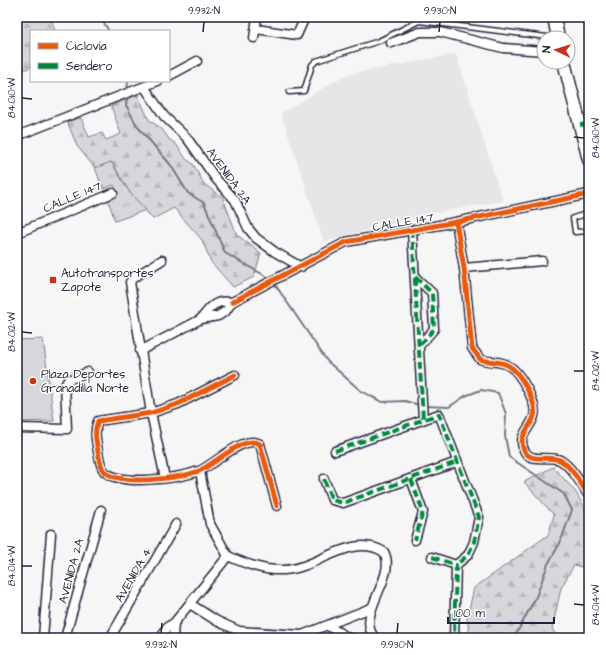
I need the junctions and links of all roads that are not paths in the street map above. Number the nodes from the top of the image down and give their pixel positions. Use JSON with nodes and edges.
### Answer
{"nodes":[{"id":1,"x":258,"y":17,"type":"edge"},
{"id":2,"x":305,"y":17,"type":"edge"},
{"id":3,"x":554,"y":17,"type":"edge"},
{"id":4,"x":256,"y":29,"type":"junction"},
{"id":5,"x":556,"y":30,"type":"edge"},
{"id":6,"x":536,"y":36,"type":"edge"},
{"id":7,"x":254,"y":38,"type":"dead end"},
{"id":8,"x":391,"y":43,"type":"dead end"},
{"id":9,"x":536,"y":50,"type":"edge"},
{"id":10,"x":197,"y":62,"type":"dead end"},
{"id":11,"x":567,"y":70,"type":"edge"},
{"id":12,"x":170,"y":76,"type":"edge"},
{"id":13,"x":156,"y":82,"type":"edge"},
{"id":14,"x":145,"y":88,"type":"junction"},
{"id":15,"x":289,"y":92,"type":"dead end"},
{"id":16,"x":585,"y":124,"type":"edge"},
{"id":17,"x":17,"y":136,"type":"edge"},
{"id":18,"x":587,"y":141,"type":"edge"},
{"id":19,"x":589,"y":160,"type":"edge"},
{"id":20,"x":113,"y":193,"type":"dead end"},
{"id":21,"x":589,"y":194,"type":"edge"},
{"id":22,"x":589,"y":213,"type":"edge"},
{"id":23,"x":456,"y":222,"type":"junction"},
{"id":24,"x":412,"y":230,"type":"junction"},
{"id":25,"x":589,"y":231,"type":"edge"},
{"id":26,"x":17,"y":233,"type":"edge"},
{"id":27,"x":162,"y":260,"type":"dead end"},
{"id":28,"x":542,"y":261,"type":"dead end"},
{"id":29,"x":301,"y":267,"type":"junction"},
{"id":30,"x":464,"y":268,"type":"junction"},
{"id":31,"x":415,"y":277,"type":"junction"},
{"id":32,"x":232,"y":302,"type":"junction"},
{"id":33,"x":201,"y":319,"type":"junction"},
{"id":34,"x":420,"y":345,"type":"junction"},
{"id":35,"x":140,"y":350,"type":"junction"},
{"id":36,"x":88,"y":372,"type":"dead end"},
{"id":37,"x":235,"y":375,"type":"dead end"},
{"id":38,"x":151,"y":412,"type":"junction"},
{"id":39,"x":423,"y":419,"type":"junction"},
{"id":40,"x":17,"y":428,"type":"edge"},
{"id":41,"x":335,"y":451,"type":"dead end"},
{"id":42,"x":457,"y":462,"type":"junction"},
{"id":43,"x":200,"y":471,"type":"junction"},
{"id":44,"x":165,"y":478,"type":"junction"},
{"id":45,"x":324,"y":479,"type":"dead end"},
{"id":46,"x":411,"y":479,"type":"junction"},
{"id":47,"x":589,"y":496,"type":"edge"},
{"id":48,"x":277,"y":506,"type":"dead end"},
{"id":49,"x":100,"y":510,"type":"dead end"},
{"id":50,"x":176,"y":524,"type":"dead end"},
{"id":51,"x":51,"y":534,"type":"dead end"},
{"id":52,"x":415,"y":540,"type":"dead end"},
{"id":53,"x":228,"y":556,"type":"junction"},
{"id":54,"x":432,"y":557,"type":"dead end"},
{"id":55,"x":456,"y":565,"type":"junction"},
{"id":56,"x":190,"y":604,"type":"junction"},
{"id":57,"x":371,"y":608,"type":"junction"},
{"id":58,"x":174,"y":623,"type":"junction"},
{"id":59,"x":328,"y":626,"type":"junction"},
{"id":60,"x":238,"y":635,"type":"edge"},
{"id":61,"x":302,"y":636,"type":"edge"},
{"id":62,"x":43,"y":638,"type":"edge"},
{"id":63,"x":65,"y":638,"type":"edge"},
{"id":64,"x":110,"y":638,"type":"edge"},
{"id":65,"x":161,"y":638,"type":"edge"},
{"id":66,"x":173,"y":638,"type":"edge"},
{"id":67,"x":349,"y":638,"type":"edge"},
{"id":68,"x":376,"y":638,"type":"edge"},
{"id":69,"x":454,"y":638,"type":"edge"}],
"edges":[{"from":1,"to":4,"type":"street"},
{"from":2,"to":4,"type":"street"},
{"from":3,"to":5,"type":"main road"},
{"from":4,"to":7,"type":"street"},
{"from":6,"to":15,"type":"lane"},
{"from":8,"to":9,"type":"street"},
{"from":10,"to":12,"type":"street"},
{"from":11,"to":16,"type":"main road"},
{"from":13,"to":14,"type":"street"},
{"from":14,"to":17,"type":"street"},
{"from":14,"to":29,"type":"street","name":"AVENIDA 2A"},
{"from":16,"to":18,"type":"main road"},
{"from":18,"to":19,"type":"main road"},
{"from":20,"to":26,"type":"street","name":"CALLE 147"},
{"from":21,"to":23,"type":"street","name":"CALLE 147"},
{"from":22,"to":25,"type":"lane"},
{"from":23,"to":24,"type":"street","name":"CALLE 147"},
{"from":23,"to":30,"type":"street"},
{"from":24,"to":29,"type":"street","name":"CALLE 147"},
{"from":24,"to":31,"type":"street"},
{"from":27,"to":35,"type":"street"},
{"from":28,"to":30,"type":"street"},
{"from":29,"to":32,"type":"street","name":"CALLE 147"},
{"from":30,"to":47,"type":"street"},
{"from":31,"to":34,"type":"street"},
{"from":31,"to":34,"type":"street"},
{"from":32,"to":33,"type":"street"},
{"from":32,"to":33,"type":"street"},
{"from":33,"to":35,"type":"street"},
{"from":34,"to":39,"type":"street"},
{"from":35,"to":38,"type":"street"},
{"from":36,"to":40,"type":"street"},
{"from":37,"to":38,"type":"street"},
{"from":38,"to":44,"type":"street"},
{"from":38,"to":44,"type":"street"},
{"from":39,"to":41,"type":"street"},
{"from":39,"to":42,"type":"street"},
{"from":42,"to":46,"type":"street"},
{"from":42,"to":55,"type":"street"},
{"from":43,"to":44,"type":"street"},
{"from":43,"to":48,"type":"street"},
{"from":43,"to":53,"type":"street"},
{"from":45,"to":46,"type":"street"},
{"from":46,"to":52,"type":"street"},
{"from":49,"to":63,"type":"street","name":"AVENIDA 2A"},
{"from":50,"to":64,"type":"street","name":"AVENIDA 4"},
{"from":51,"to":62,"type":"street"},
{"from":53,"to":56,"type":"street"},
{"from":53,"to":57,"type":"street"},
{"from":54,"to":55,"type":"street"},
{"from":55,"to":69,"type":"street"},
{"from":56,"to":58,"type":"street"},
{"from":56,"to":60,"type":"street"},
{"from":57,"to":59,"type":"street"},
{"from":57,"to":68,"type":"street"},
{"from":58,"to":65,"type":"street"},
{"from":58,"to":66,"type":"street"},
{"from":59,"to":61,"type":"street"},
{"from":59,"to":67,"type":"street"},
{"from":60,"to":61,"type":"street"}]}
